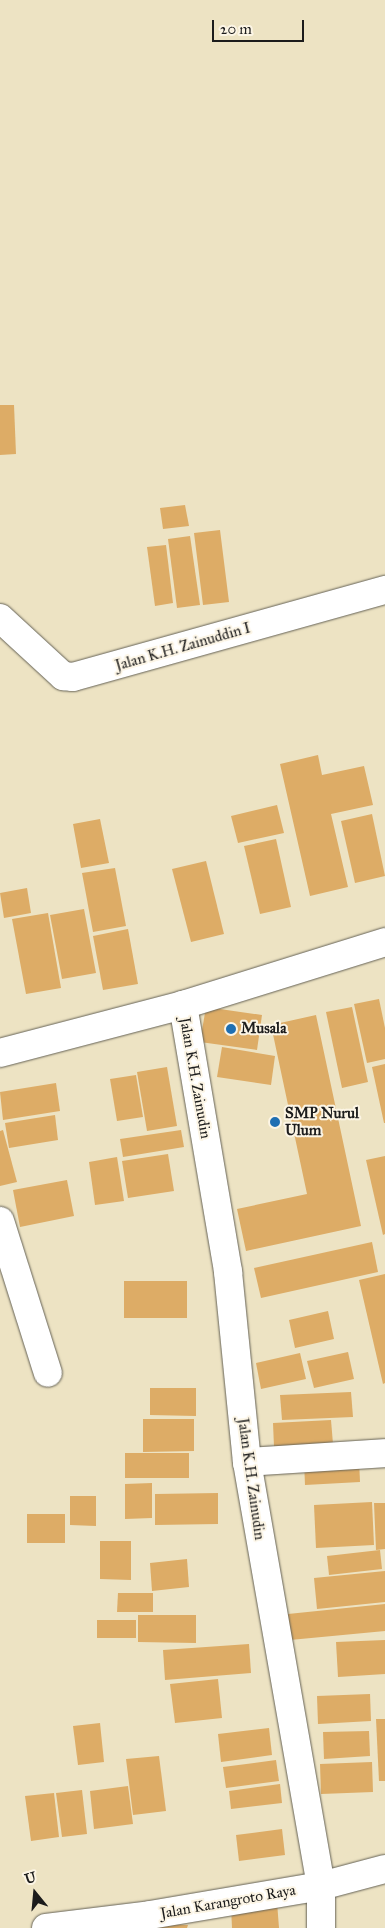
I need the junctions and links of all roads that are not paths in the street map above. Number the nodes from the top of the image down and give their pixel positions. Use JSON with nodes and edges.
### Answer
{"nodes":[{"id":1,"x":385,"y":590,"type":"edge"},
{"id":2,"x":0,"y":618,"type":"edge"},
{"id":3,"x":385,"y":942,"type":"edge"},
{"id":4,"x":183,"y":1005,"type":"junction"},
{"id":5,"x":0,"y":1053,"type":"edge"},
{"id":6,"x":0,"y":1221,"type":"edge"},
{"id":7,"x":48,"y":1373,"type":"dead end"},
{"id":8,"x":385,"y":1453,"type":"edge"},
{"id":9,"x":246,"y":1462,"type":"junction"},
{"id":10,"x":385,"y":1869,"type":"edge"},
{"id":11,"x":320,"y":1886,"type":"junction"},
{"id":12,"x":150,"y":1921,"type":"edge"},
{"id":13,"x":59,"y":1927,"type":"edge"},
{"id":14,"x":321,"y":1928,"type":"edge"}],
"edges":[{"from":1,"to":2,"type":"street","name":"Jalan K.H. Zainuddin I"},
{"from":3,"to":4,"type":"street"},
{"from":4,"to":5,"type":"street"},
{"from":4,"to":9,"type":"street","name":"Jalan K.H. Zainudin"},
{"from":6,"to":7,"type":"street"},
{"from":8,"to":9,"type":"street"},
{"from":9,"to":11,"type":"street","name":"Jalan K.H. Zainudin"},
{"from":10,"to":11,"type":"street"},
{"from":11,"to":12,"type":"street","name":"Jalan Karangroto Raya"},
{"from":11,"to":14,"type":"street","name":"Jalan K.H. Zainudin"},
{"from":12,"to":13,"type":"street","name":"Jalan Karangroto Raya"}]}
